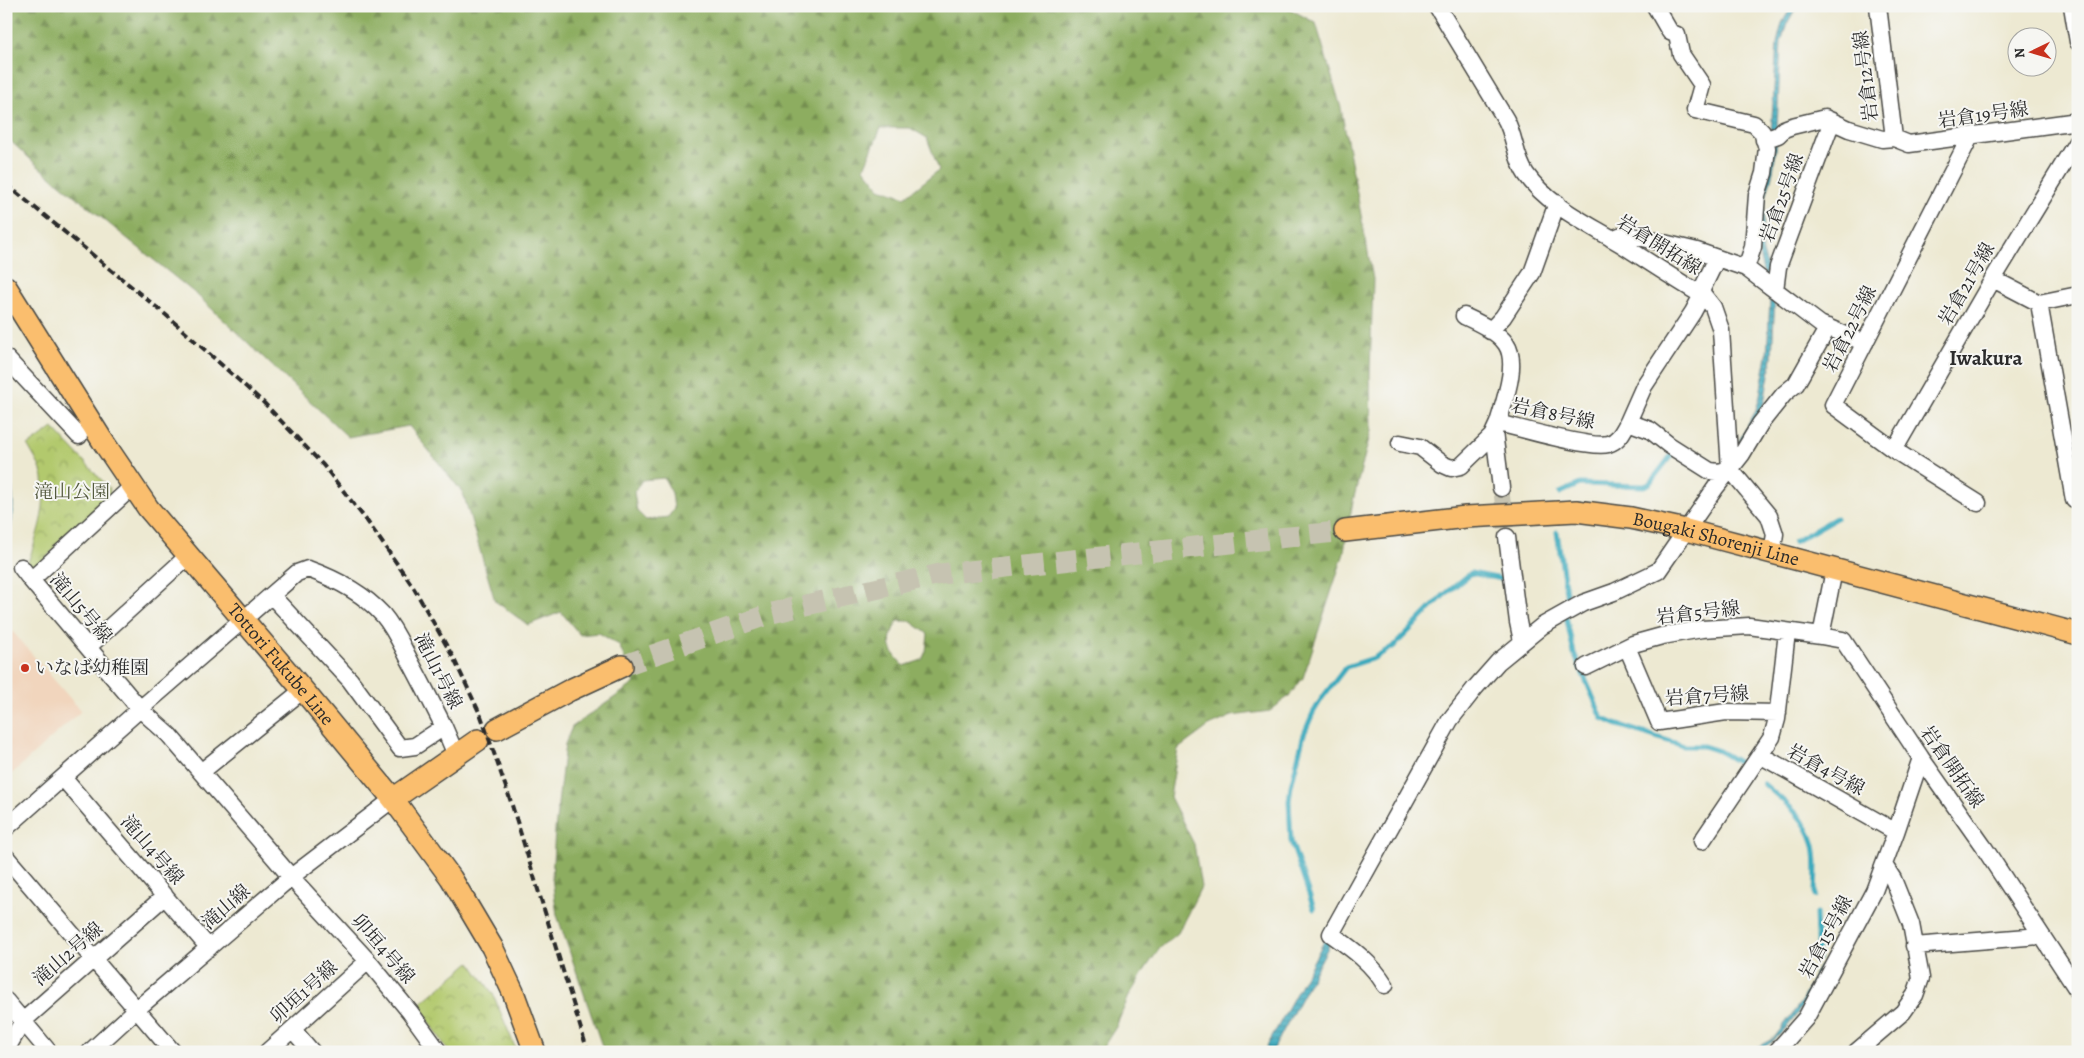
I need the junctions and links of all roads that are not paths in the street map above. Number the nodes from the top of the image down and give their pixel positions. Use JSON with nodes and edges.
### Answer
{"nodes":[{"id":1,"x":1439,"y":6,"type":"edge"},
{"id":2,"x":1655,"y":6,"type":"edge"},
{"id":3,"x":1878,"y":6,"type":"edge"},
{"id":4,"x":2072,"y":6,"type":"edge"},
{"id":5,"x":2078,"y":42,"type":"edge"},
{"id":6,"x":1832,"y":121,"type":"junction"},
{"id":7,"x":2078,"y":121,"type":"edge"},
{"id":8,"x":1970,"y":137,"type":"junction"},
{"id":9,"x":1771,"y":138,"type":"junction"},
{"id":10,"x":1894,"y":138,"type":"junction"},
{"id":11,"x":2078,"y":140,"type":"edge"},
{"id":12,"x":1557,"y":203,"type":"junction"},
{"id":13,"x":1612,"y":239,"type":"junction"},
{"id":14,"x":1717,"y":258,"type":"junction"},
{"id":15,"x":1746,"y":268,"type":"junction"},
{"id":16,"x":1993,"y":279,"type":"junction"},
{"id":17,"x":6,"y":287,"type":"edge"},
{"id":18,"x":1770,"y":287,"type":"junction"},
{"id":19,"x":1702,"y":295,"type":"junction"},
{"id":20,"x":2078,"y":296,"type":"edge"},
{"id":21,"x":2039,"y":303,"type":"junction"},
{"id":22,"x":1464,"y":316,"type":"dead end"},
{"id":23,"x":1828,"y":327,"type":"junction"},
{"id":24,"x":1490,"y":331,"type":"junction"},
{"id":25,"x":1865,"y":343,"type":"junction"},
{"id":26,"x":6,"y":358,"type":"edge"},
{"id":27,"x":1628,"y":422,"type":"junction"},
{"id":28,"x":1496,"y":428,"type":"junction"},
{"id":29,"x":80,"y":436,"type":"dead end"},
{"id":30,"x":1400,"y":443,"type":"dead end"},
{"id":31,"x":1894,"y":450,"type":"junction"},
{"id":32,"x":1730,"y":469,"type":"junction"},
{"id":33,"x":133,"y":486,"type":"junction"},
{"id":34,"x":1501,"y":488,"type":"tunnel mouth"},
{"id":35,"x":2074,"y":500,"type":"dead end"},
{"id":36,"x":1978,"y":503,"type":"dead end"},
{"id":37,"x":1686,"y":530,"type":"junction"},
{"id":38,"x":1345,"y":531,"type":"tunnel mouth"},
{"id":39,"x":1507,"y":537,"type":"tunnel mouth"},
{"id":40,"x":1772,"y":553,"type":"junction"},
{"id":41,"x":188,"y":556,"type":"junction"},
{"id":42,"x":20,"y":567,"type":"dead end"},
{"id":43,"x":1834,"y":570,"type":"junction"},
{"id":44,"x":31,"y":580,"type":"junction"},
{"id":45,"x":272,"y":596,"type":"junction"},
{"id":46,"x":244,"y":619,"type":"junction"},
{"id":47,"x":1787,"y":632,"type":"junction"},
{"id":48,"x":2078,"y":634,"type":"edge"},
{"id":49,"x":1821,"y":636,"type":"junction"},
{"id":50,"x":1522,"y":641,"type":"junction"},
{"id":51,"x":1627,"y":647,"type":"junction"},
{"id":52,"x":88,"y":648,"type":"junction"},
{"id":53,"x":622,"y":666,"type":"tunnel mouth"},
{"id":54,"x":1586,"y":667,"type":"dead end"},
{"id":55,"x":303,"y":690,"type":"junction"},
{"id":56,"x":140,"y":709,"type":"junction"},
{"id":57,"x":1778,"y":713,"type":"junction"},
{"id":58,"x":444,"y":727,"type":"junction"},
{"id":59,"x":497,"y":729,"type":"dead end"},
{"id":60,"x":478,"y":740,"type":"dead end"},
{"id":61,"x":456,"y":755,"type":"junction"},
{"id":62,"x":1760,"y":755,"type":"junction"},
{"id":63,"x":1921,"y":758,"type":"junction"},
{"id":64,"x":201,"y":772,"type":"junction"},
{"id":65,"x":64,"y":779,"type":"junction"},
{"id":66,"x":393,"y":800,"type":"junction"},
{"id":67,"x":6,"y":828,"type":"edge"},
{"id":68,"x":1896,"y":832,"type":"junction"},
{"id":69,"x":1702,"y":840,"type":"dead end"},
{"id":70,"x":6,"y":857,"type":"edge"},
{"id":71,"x":1884,"y":865,"type":"junction"},
{"id":72,"x":291,"y":877,"type":"junction"},
{"id":73,"x":165,"y":896,"type":"junction"},
{"id":74,"x":2041,"y":936,"type":"junction"},
{"id":75,"x":1914,"y":946,"type":"junction"},
{"id":76,"x":209,"y":948,"type":"junction"},
{"id":77,"x":93,"y":958,"type":"junction"},
{"id":78,"x":368,"y":961,"type":"junction"},
{"id":79,"x":1385,"y":985,"type":"dead end"},
{"id":80,"x":2078,"y":991,"type":"edge"},
{"id":81,"x":6,"y":1001,"type":"edge"},
{"id":82,"x":136,"y":1010,"type":"junction"},
{"id":83,"x":23,"y":1021,"type":"junction"},
{"id":84,"x":293,"y":1030,"type":"junction"},
{"id":85,"x":6,"y":1050,"type":"edge"},
{"id":86,"x":50,"y":1052,"type":"edge"},
{"id":87,"x":90,"y":1052,"type":"edge"},
{"id":88,"x":173,"y":1052,"type":"edge"},
{"id":89,"x":267,"y":1052,"type":"edge"},
{"id":90,"x":312,"y":1052,"type":"edge"},
{"id":91,"x":439,"y":1052,"type":"edge"},
{"id":92,"x":535,"y":1052,"type":"edge"},
{"id":93,"x":1776,"y":1052,"type":"edge"},
{"id":94,"x":1856,"y":1052,"type":"edge"}],
"edges":[{"from":1,"to":12,"type":"street","name":"岩倉開拓線"},
{"from":2,"to":9,"type":"street"},
{"from":3,"to":10,"type":"street","name":"岩倉12号線"},
{"from":4,"to":5,"type":"street"},
{"from":6,"to":9,"type":"street","name":"岩倉12号線"},
{"from":6,"to":10,"type":"street","name":"岩倉12号線"},
{"from":6,"to":18,"type":"street","name":"岩倉25号線"},
{"from":7,"to":8,"type":"street","name":"岩倉19号線"},
{"from":8,"to":10,"type":"street","name":"岩倉19号線"},
{"from":8,"to":25,"type":"street","name":"岩倉22号線"},
{"from":9,"to":15,"type":"street"},
{"from":11,"to":16,"type":"street","name":"岩倉21号線"},
{"from":12,"to":13,"type":"street","name":"岩倉開拓線"},
{"from":12,"to":24,"type":"street"},
{"from":13,"to":14,"type":"street"},
{"from":13,"to":19,"type":"street","name":"岩倉開拓線"},
{"from":14,"to":15,"type":"street"},
{"from":14,"to":19,"type":"street"},
{"from":15,"to":18,"type":"street"},
{"from":16,"to":21,"type":"street"},
{"from":16,"to":31,"type":"street","name":"岩倉21号線"},
{"from":17,"to":33,"type":"main road","name":"Tottori Fukube Line"},
{"from":18,"to":23,"type":"street"},
{"from":19,"to":27,"type":"street"},
{"from":19,"to":32,"type":"street","name":"岩倉開拓線"},
{"from":20,"to":21,"type":"street"},
{"from":21,"to":35,"type":"street"},
{"from":22,"to":24,"type":"street"},
{"from":23,"to":25,"type":"street"},
{"from":23,"to":32,"type":"street"},
{"from":24,"to":28,"type":"street"},
{"from":25,"to":31,"type":"street","name":"岩倉22号線"},
{"from":26,"to":29,"type":"street"},
{"from":27,"to":28,"type":"street","name":"岩倉8号線"},
{"from":27,"to":32,"type":"street"},
{"from":28,"to":30,"type":"street","name":"岩倉8号線"},
{"from":28,"to":34,"type":"street"},
{"from":31,"to":36,"type":"street","name":"岩倉22号線"},
{"from":32,"to":37,"type":"street"},
{"from":32,"to":40,"type":"street"},
{"from":33,"to":41,"type":"main road","name":"Tottori Fukube Line"},
{"from":33,"to":44,"type":"street","name":"滝山5号線"},
{"from":37,"to":38,"type":"main road","name":"Bougaki Shorenji Line"},
{"from":37,"to":40,"type":"main road","name":"Bougaki Shorenji Line"},
{"from":37,"to":50,"type":"street"},
{"from":39,"to":50,"type":"street"},
{"from":40,"to":43,"type":"main road","name":"Bougaki Shorenji Line"},
{"from":41,"to":46,"type":"main road","name":"Tottori Fukube Line"},
{"from":41,"to":52,"type":"street"},
{"from":42,"to":44,"type":"street"},
{"from":43,"to":48,"type":"main road","name":"Bougaki Shorenji Line"},
{"from":43,"to":49,"type":"street"},
{"from":44,"to":52,"type":"street","name":"滝山5号線"},
{"from":45,"to":46,"type":"street","name":"滝山1号線"},
{"from":45,"to":58,"type":"street","name":"滝山1号線"},
{"from":45,"to":58,"type":"street","name":"滝山1号線"},
{"from":46,"to":55,"type":"main road","name":"Tottori Fukube Line"},
{"from":46,"to":56,"type":"street","name":"滝山1号線"},
{"from":47,"to":49,"type":"street","name":"岩倉5号線"},
{"from":47,"to":51,"type":"street","name":"岩倉5号線"},
{"from":47,"to":57,"type":"street"},
{"from":49,"to":63,"type":"street","name":"岩倉開拓線"},
{"from":50,"to":79,"type":"street"},
{"from":51,"to":54,"type":"street","name":"岩倉5号線"},
{"from":51,"to":57,"type":"street","name":"岩倉7号線"},
{"from":52,"to":56,"type":"street","name":"滝山5号線"},
{"from":53,"to":59,"type":"main road"},
{"from":55,"to":64,"type":"street"},
{"from":55,"to":66,"type":"main road","name":"Tottori Fukube Line"},
{"from":56,"to":64,"type":"street","name":"滝山5号線"},
{"from":56,"to":65,"type":"street","name":"滝山1号線"},
{"from":57,"to":62,"type":"street"},
{"from":58,"to":61,"type":"street"},
{"from":60,"to":61,"type":"main road"},
{"from":61,"to":66,"type":"main road"},
{"from":62,"to":68,"type":"street","name":"岩倉4号線"},
{"from":62,"to":69,"type":"street","name":"岩倉4号線"},
{"from":63,"to":68,"type":"street"},
{"from":63,"to":74,"type":"street","name":"岩倉開拓線"},
{"from":64,"to":72,"type":"street","name":"滝山5号線"},
{"from":65,"to":67,"type":"street","name":"滝山1号線"},
{"from":65,"to":73,"type":"street","name":"滝山4号線"},
{"from":66,"to":72,"type":"street","name":"滝山線"},
{"from":66,"to":92,"type":"main road","name":"Tottori Fukube Line"},
{"from":68,"to":71,"type":"street","name":"岩倉15号線"},
{"from":70,"to":77,"type":"street"},
{"from":71,"to":75,"type":"street"},
{"from":71,"to":93,"type":"street","name":"岩倉15号線"},
{"from":72,"to":76,"type":"street","name":"滝山線"},
{"from":72,"to":78,"type":"street","name":"卯垣4号線"},
{"from":73,"to":76,"type":"street","name":"滝山4号線"},
{"from":73,"to":77,"type":"street","name":"滝山2号線"},
{"from":74,"to":75,"type":"street"},
{"from":74,"to":80,"type":"street","name":"岩倉開拓線"},
{"from":75,"to":94,"type":"street"},
{"from":76,"to":82,"type":"street","name":"滝山線"},
{"from":77,"to":82,"type":"street"},
{"from":77,"to":83,"type":"street","name":"滝山2号線"},
{"from":78,"to":84,"type":"street","name":"卯垣1号線"},
{"from":78,"to":91,"type":"street","name":"卯垣4号線"},
{"from":81,"to":83,"type":"street"},
{"from":82,"to":87,"type":"street","name":"滝山線"},
{"from":82,"to":88,"type":"street"},
{"from":83,"to":85,"type":"street","name":"滝山2号線"},
{"from":83,"to":86,"type":"street"},
{"from":84,"to":89,"type":"street","name":"卯垣1号線"},
{"from":84,"to":90,"type":"street"}]}
